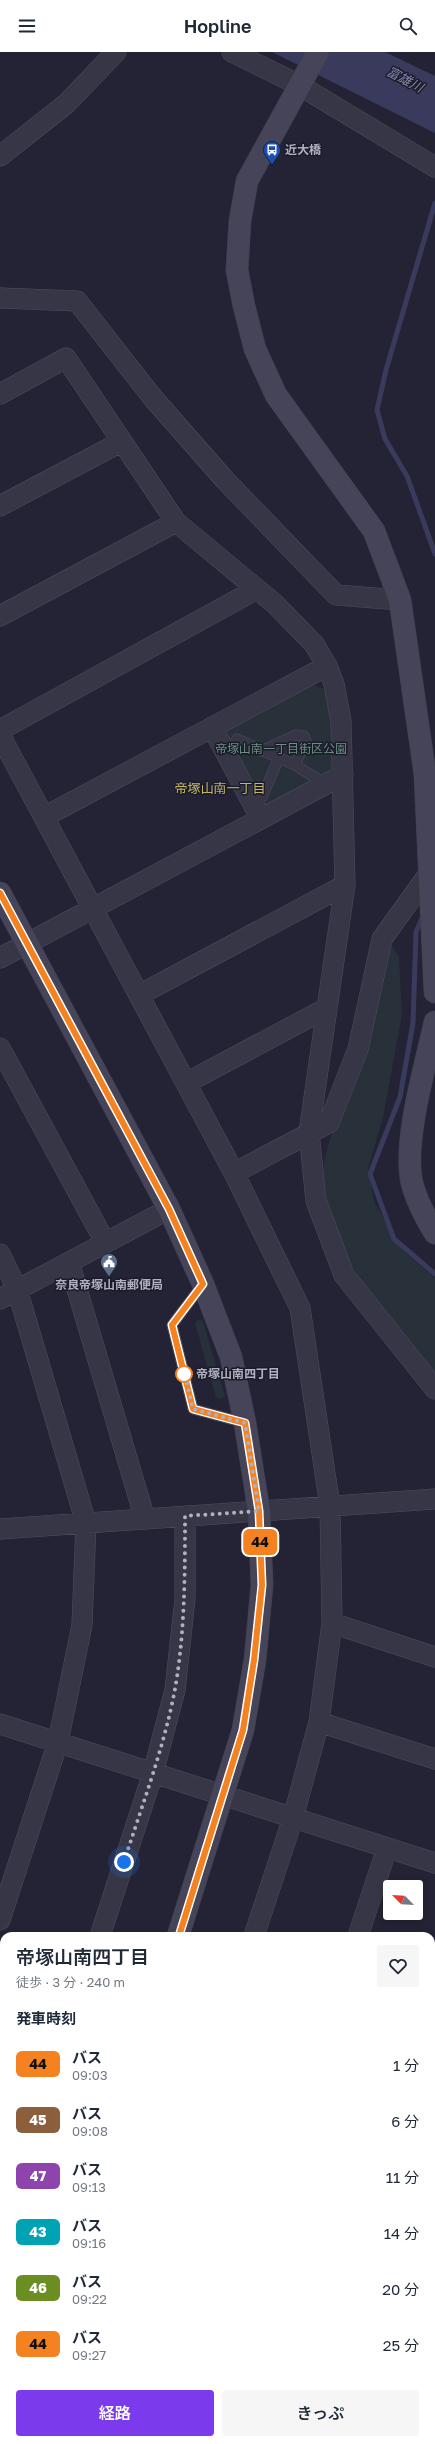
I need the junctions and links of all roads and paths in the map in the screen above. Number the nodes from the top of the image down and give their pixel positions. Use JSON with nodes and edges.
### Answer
{"nodes":[{"id":1,"x":116,"y":52,"type":"edge"},
{"id":2,"x":232,"y":52,"type":"edge"},
{"id":3,"x":308,"y":69,"type":"edge"},
{"id":4,"x":0,"y":156,"type":"edge"},
{"id":5,"x":435,"y":167,"type":"edge"},
{"id":6,"x":0,"y":298,"type":"edge"},
{"id":7,"x":0,"y":394,"type":"edge"},
{"id":8,"x":121,"y":442,"type":"junction"},
{"id":9,"x":0,"y":506,"type":"edge"},
{"id":10,"x":176,"y":522,"type":"junction"},
{"id":11,"x":257,"y":589,"type":"junction"},
{"id":12,"x":400,"y":600,"type":"junction"},
{"id":13,"x":0,"y":616,"type":"edge"},
{"id":14,"x":327,"y":666,"type":"junction"},
{"id":15,"x":212,"y":728,"type":"junction"},
{"id":16,"x":0,"y":730,"type":"edge"},
{"id":17,"x":0,"y":735,"type":"edge"},
{"id":18,"x":237,"y":739,"type":"dead end"},
{"id":19,"x":261,"y":751,"type":"junction"},
{"id":20,"x":279,"y":758,"type":"junction"},
{"id":21,"x":295,"y":765,"type":"junction"},
{"id":22,"x":430,"y":772,"type":"edge"},
{"id":23,"x":343,"y":775,"type":"junction"},
{"id":24,"x":326,"y":784,"type":"junction"},
{"id":25,"x":262,"y":797,"type":"dead end"},
{"id":26,"x":44,"y":817,"type":"junction"},
{"id":27,"x":261,"y":819,"type":"junction"},
{"id":28,"x":428,"y":875,"type":"junction"},
{"id":29,"x":345,"y":885,"type":"junction"},
{"id":30,"x":0,"y":893,"type":"edge"},
{"id":31,"x":93,"y":908,"type":"junction"},
{"id":32,"x":27,"y":944,"type":"junction"},
{"id":33,"x":0,"y":958,"type":"edge"},
{"id":34,"x":435,"y":992,"type":"edge"},
{"id":35,"x":139,"y":995,"type":"junction"},
{"id":36,"x":325,"y":1009,"type":"junction"},
{"id":37,"x":435,"y":1022,"type":"edge"},
{"id":38,"x":0,"y":1048,"type":"edge"},
{"id":39,"x":186,"y":1083,"type":"junction"},
{"id":40,"x":309,"y":1132,"type":"junction"},
{"id":41,"x":234,"y":1173,"type":"junction"},
{"id":42,"x":169,"y":1209,"type":"junction"},
{"id":43,"x":435,"y":1233,"type":"edge"},
{"id":44,"x":105,"y":1242,"type":"junction"},
{"id":45,"x":0,"y":1254,"type":"edge"},
{"id":46,"x":69,"y":1262,"type":"junction"},
{"id":47,"x":203,"y":1284,"type":"junction"},
{"id":48,"x":8,"y":1294,"type":"edge"},
{"id":49,"x":435,"y":1390,"type":"edge"},
{"id":50,"x":245,"y":1423,"type":"junction"},
{"id":51,"x":435,"y":1499,"type":"edge"},
{"id":52,"x":330,"y":1506,"type":"junction"},
{"id":53,"x":259,"y":1511,"type":"junction"},
{"id":54,"x":185,"y":1516,"type":"junction"},
{"id":55,"x":145,"y":1519,"type":"junction"},
{"id":56,"x":86,"y":1523,"type":"junction"},
{"id":57,"x":0,"y":1529,"type":"edge"},
{"id":58,"x":332,"y":1623,"type":"junction"},
{"id":59,"x":435,"y":1657,"type":"edge"},
{"id":60,"x":319,"y":1722,"type":"junction"},
{"id":61,"x":0,"y":1724,"type":"edge"},
{"id":62,"x":58,"y":1742,"type":"junction"},
{"id":63,"x":435,"y":1759,"type":"edge"},
{"id":64,"x":153,"y":1773,"type":"junction"},
{"id":65,"x":222,"y":1795,"type":"junction"},
{"id":66,"x":293,"y":1818,"type":"junction"},
{"id":67,"x":387,"y":1848,"type":"junction"},
{"id":68,"x":435,"y":1863,"type":"edge"},
{"id":69,"x":0,"y":1920,"type":"edge"},
{"id":70,"x":101,"y":1932,"type":"edge"},
{"id":71,"x":179,"y":1932,"type":"edge"},
{"id":72,"x":255,"y":1932,"type":"edge"},
{"id":73,"x":359,"y":1932,"type":"edge"}],
"edges":[{"from":1,"to":4,"type":"street"},
{"from":2,"to":3,"type":"street"},
{"from":3,"to":5,"type":"street"},
{"from":3,"to":12,"type":"street"},
{"from":6,"to":12,"type":"street"},
{"from":7,"to":8,"type":"street"},
{"from":8,"to":9,"type":"street"},
{"from":8,"to":10,"type":"street"},
{"from":10,"to":11,"type":"street"},
{"from":10,"to":13,"type":"street"},
{"from":11,"to":14,"type":"street"},
{"from":11,"to":16,"type":"street"},
{"from":12,"to":22,"type":"street"},
{"from":14,"to":15,"type":"street"},
{"from":14,"to":23,"type":"street"},
{"from":15,"to":26,"type":"street"},
{"from":15,"to":27,"type":"street"},
{"from":17,"to":26,"type":"street"},
{"from":18,"to":19,"type":"lane"},
{"from":19,"to":20,"type":"lane"},
{"from":19,"to":21,"type":"lane"},
{"from":20,"to":21,"type":"lane"},
{"from":20,"to":25,"type":"lane"},
{"from":21,"to":24,"type":"lane"},
{"from":22,"to":28,"type":"street"},
{"from":23,"to":24,"type":"street"},
{"from":23,"to":29,"type":"street"},
{"from":24,"to":27,"type":"street"},
{"from":26,"to":31,"type":"street"},
{"from":27,"to":31,"type":"street"},
{"from":28,"to":34,"type":"street"},
{"from":28,"to":40,"type":"street"},
{"from":29,"to":35,"type":"street"},
{"from":29,"to":36,"type":"street"},
{"from":30,"to":32,"type":"street"},
{"from":31,"to":32,"type":"street"},
{"from":31,"to":35,"type":"street"},
{"from":32,"to":33,"type":"street"},
{"from":32,"to":42,"type":"street"},
{"from":35,"to":39,"type":"street"},
{"from":36,"to":39,"type":"street"},
{"from":36,"to":40,"type":"street"},
{"from":37,"to":43,"type":"street"},
{"from":38,"to":44,"type":"street"},
{"from":39,"to":41,"type":"street"},
{"from":40,"to":41,"type":"street"},
{"from":40,"to":49,"type":"street"},
{"from":41,"to":52,"type":"street"},
{"from":42,"to":44,"type":"street"},
{"from":42,"to":47,"type":"street"},
{"from":44,"to":46,"type":"street"},
{"from":45,"to":48,"type":"street"},
{"from":46,"to":48,"type":"street"},
{"from":46,"to":55,"type":"street"},
{"from":47,"to":50,"type":"street"},
{"from":47,"to":50,"type":"lane"},
{"from":48,"to":56,"type":"street"},
{"from":50,"to":53,"type":"street"},
{"from":51,"to":52,"type":"street"},
{"from":52,"to":53,"type":"street"},
{"from":52,"to":58,"type":"street"},
{"from":53,"to":54,"type":"street"},
{"from":53,"to":65,"type":"street"},
{"from":54,"to":55,"type":"street"},
{"from":54,"to":64,"type":"street"},
{"from":55,"to":56,"type":"street"},
{"from":56,"to":57,"type":"street"},
{"from":56,"to":62,"type":"street"},
{"from":58,"to":59,"type":"street"},
{"from":58,"to":60,"type":"street"},
{"from":60,"to":63,"type":"street"},
{"from":60,"to":66,"type":"street"},
{"from":61,"to":62,"type":"street"},
{"from":62,"to":64,"type":"street"},
{"from":62,"to":69,"type":"street"},
{"from":64,"to":65,"type":"street"},
{"from":64,"to":70,"type":"street"},
{"from":65,"to":66,"type":"street"},
{"from":65,"to":71,"type":"street"},
{"from":66,"to":67,"type":"street"},
{"from":66,"to":72,"type":"street"},
{"from":67,"to":68,"type":"street"},
{"from":67,"to":73,"type":"street"}]}
